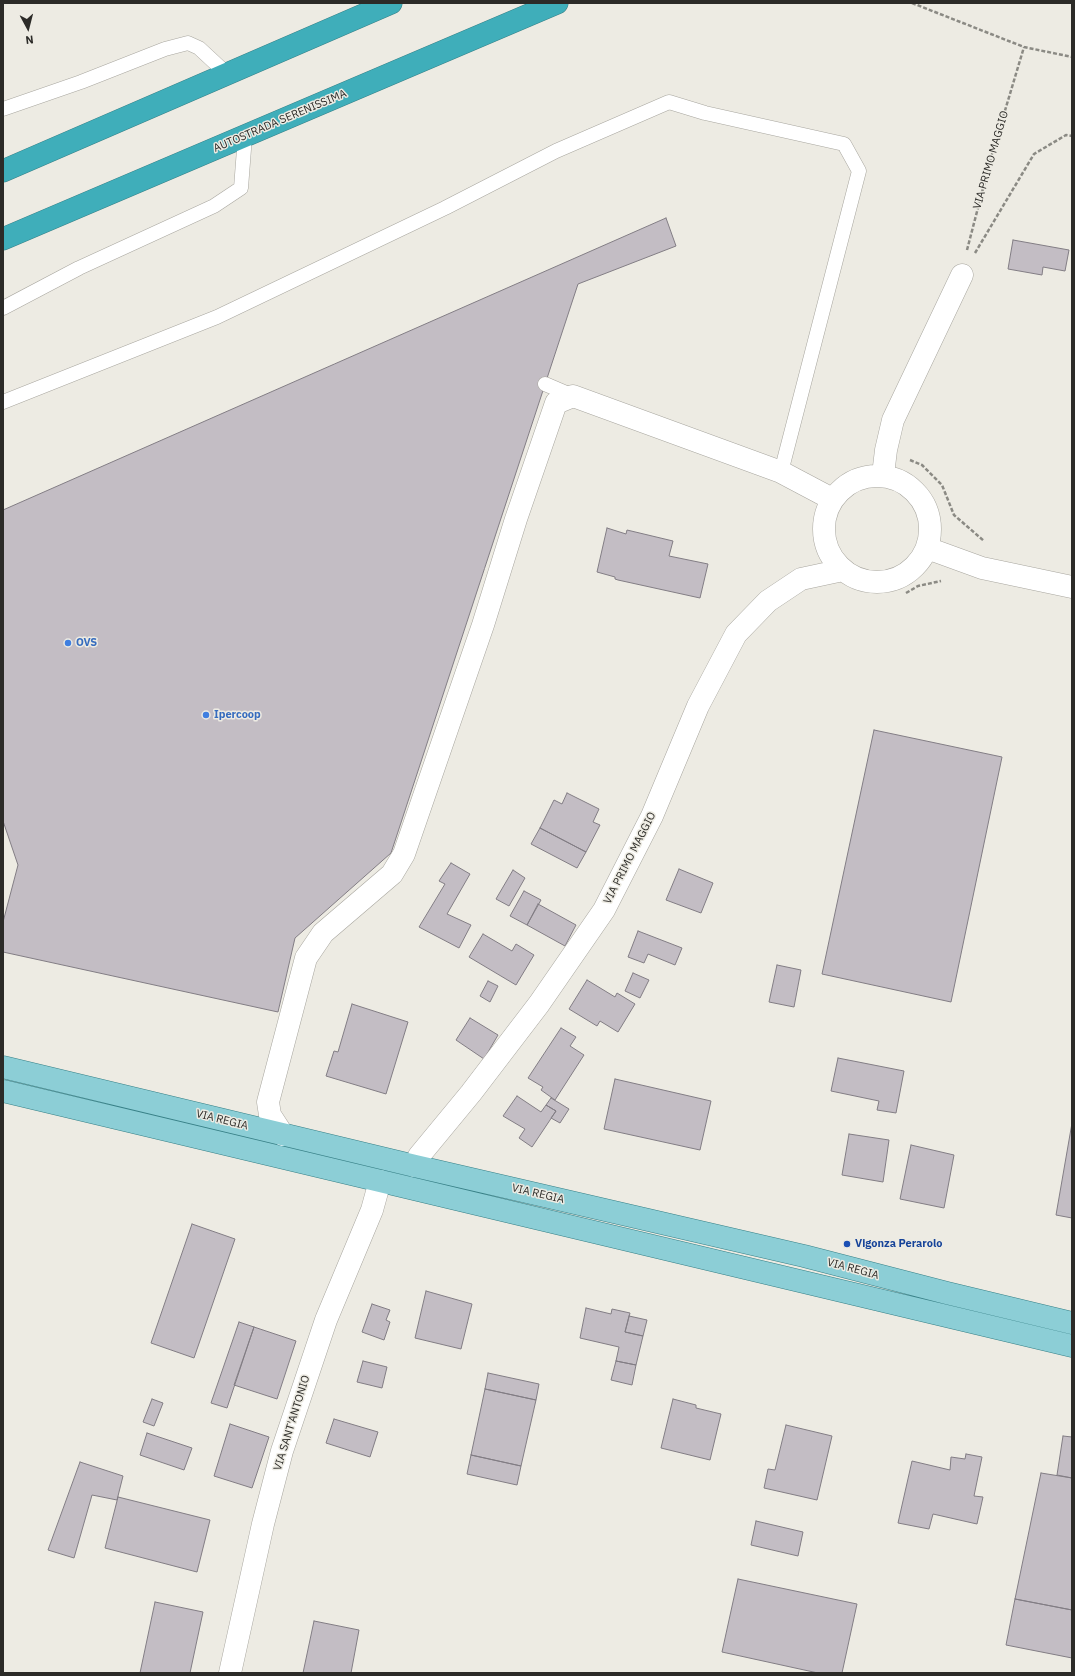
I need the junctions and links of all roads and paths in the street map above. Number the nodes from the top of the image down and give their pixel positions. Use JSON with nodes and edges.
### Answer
{"nodes":[{"id":1,"x":390,"y":3,"type":"edge"},
{"id":2,"x":557,"y":3,"type":"edge"},
{"id":3,"x":912,"y":3,"type":"edge"},
{"id":4,"x":1024,"y":46,"type":"junction"},
{"id":5,"x":1072,"y":57,"type":"edge"},
{"id":6,"x":227,"y":74,"type":"junction"},
{"id":7,"x":3,"y":109,"type":"edge"},
{"id":8,"x":244,"y":136,"type":"junction"},
{"id":9,"x":1072,"y":136,"type":"edge"},
{"id":10,"x":3,"y":171,"type":"edge"},
{"id":11,"x":3,"y":239,"type":"edge"},
{"id":12,"x":962,"y":275,"type":"junction"},
{"id":13,"x":3,"y":308,"type":"edge"},
{"id":14,"x":545,"y":384,"type":"dead end"},
{"id":15,"x":564,"y":400,"type":"junction"},
{"id":16,"x":3,"y":402,"type":"edge"},
{"id":17,"x":886,"y":450,"type":"junction"},
{"id":18,"x":781,"y":472,"type":"junction"},
{"id":19,"x":883,"y":475,"type":"junction"},
{"id":20,"x":832,"y":500,"type":"junction"},
{"id":21,"x":987,"y":543,"type":"dead end"},
{"id":22,"x":927,"y":548,"type":"junction"},
{"id":23,"x":843,"y":570,"type":"junction"},
{"id":24,"x":1072,"y":587,"type":"edge"},
{"id":25,"x":3,"y":1067,"type":"edge"},
{"id":26,"x":3,"y":1091,"type":"edge"},
{"id":27,"x":283,"y":1135,"type":"junction"},
{"id":28,"x":415,"y":1166,"type":"junction"},
{"id":29,"x":380,"y":1181,"type":"junction"},
{"id":30,"x":1072,"y":1323,"type":"edge"},
{"id":31,"x":1072,"y":1346,"type":"edge"},
{"id":32,"x":230,"y":1673,"type":"edge"}],
"edges":[{"from":1,"to":6,"type":"highway"},
{"from":2,"to":8,"type":"highway","name":"AUTOSTRADA SERENISSIMA"},
{"from":3,"to":4,"type":"path"},
{"from":4,"to":5,"type":"path"},
{"from":4,"to":12,"type":"path","name":"VIA PRIMO MAGGIO"},
{"from":6,"to":7,"type":"lane"},
{"from":6,"to":10,"type":"highway"},
{"from":8,"to":11,"type":"highway","name":"AUTOSTRADA SERENISSIMA"},
{"from":8,"to":13,"type":"lane"},
{"from":9,"to":12,"type":"path","name":"VIA PRIMO MAGGIO"},
{"from":12,"to":17,"type":"street"},
{"from":14,"to":15,"type":"lane"},
{"from":15,"to":18,"type":"street"},
{"from":15,"to":27,"type":"street"},
{"from":16,"to":18,"type":"lane"},
{"from":17,"to":19,"type":"street"},
{"from":17,"to":21,"type":"path"},
{"from":18,"to":20,"type":"street"},
{"from":19,"to":20,"type":"street"},
{"from":19,"to":22,"type":"street"},
{"from":20,"to":23,"type":"street"},
{"from":22,"to":23,"type":"street"},
{"from":22,"to":24,"type":"street"},
{"from":23,"to":28,"type":"street","name":"VIA PRIMO MAGGIO"},
{"from":25,"to":27,"type":"main road","name":"VIA REGIA"},
{"from":26,"to":29,"type":"main road","name":"VIA REGIA"},
{"from":27,"to":28,"type":"main road","name":"VIA REGIA"},
{"from":28,"to":30,"type":"main road","name":"VIA REGIA"},
{"from":29,"to":31,"type":"main road","name":"VIA REGIA"},
{"from":29,"to":32,"type":"street","name":"VIA SANT'ANTONIO"}]}
